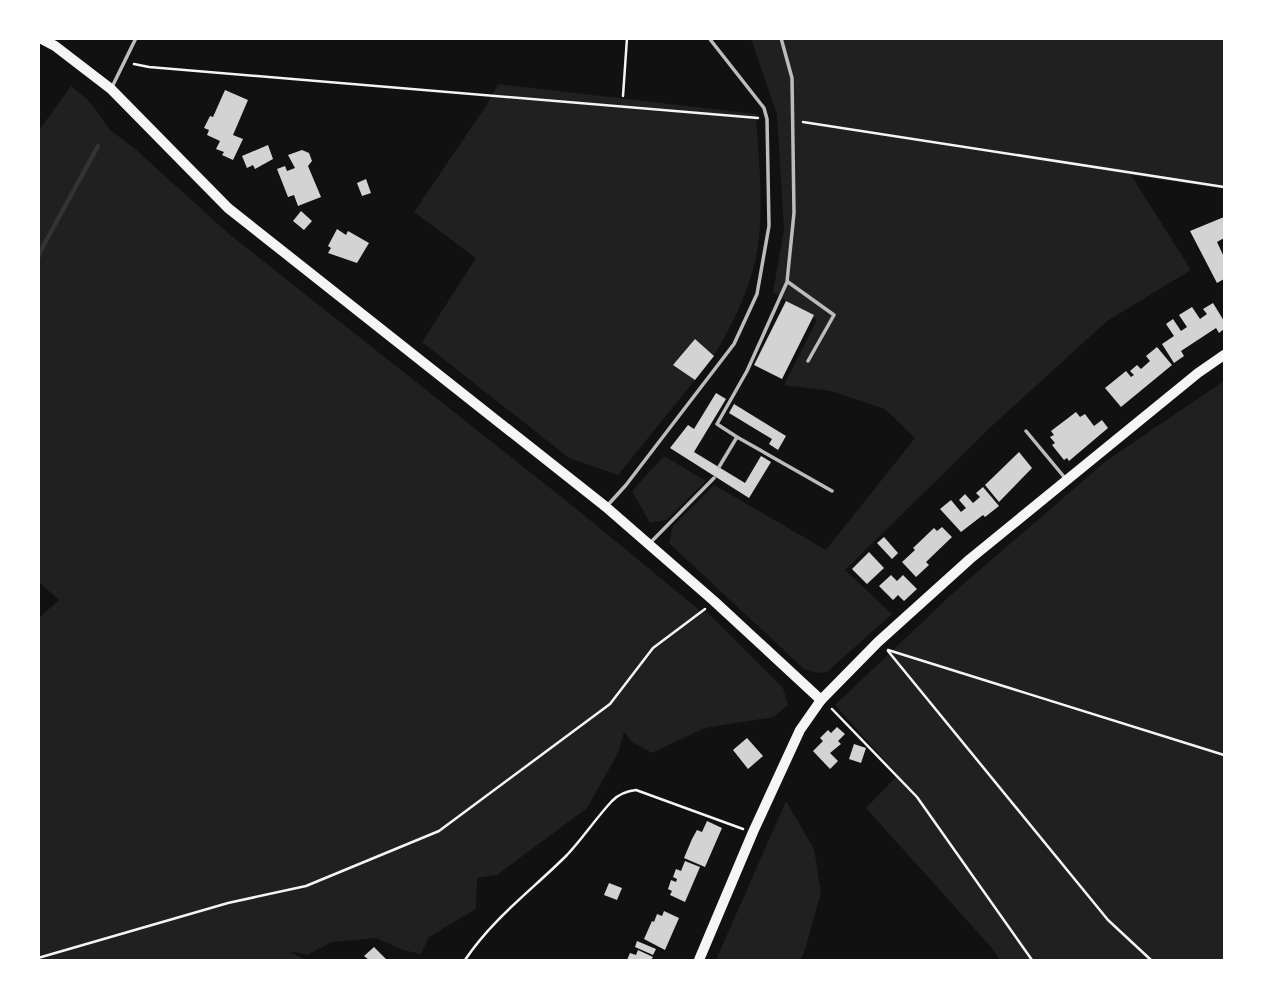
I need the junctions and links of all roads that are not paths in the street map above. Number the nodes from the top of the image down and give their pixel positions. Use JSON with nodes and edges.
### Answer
{"nodes":[{"id":1,"x":40,"y":38,"type":"edge"},
{"id":2,"x":136,"y":38,"type":"edge"},
{"id":3,"x":709,"y":38,"type":"edge"},
{"id":4,"x":781,"y":38,"type":"edge"},
{"id":5,"x":111,"y":89,"type":"junction"},
{"id":6,"x":787,"y":282,"type":"junction"},
{"id":7,"x":1224,"y":355,"type":"edge"},
{"id":8,"x":808,"y":361,"type":"dead end"},
{"id":9,"x":1026,"y":431,"type":"dead end"},
{"id":10,"x":737,"y":437,"type":"junction"},
{"id":11,"x":719,"y":467,"type":"dead end"},
{"id":12,"x":714,"y":478,"type":"dead end"},
{"id":13,"x":1065,"y":479,"type":"junction"},
{"id":14,"x":832,"y":492,"type":"dead end"},
{"id":15,"x":606,"y":507,"type":"junction"},
{"id":16,"x":649,"y":544,"type":"junction"},
{"id":17,"x":821,"y":700,"type":"junction"},
{"id":18,"x":699,"y":961,"type":"edge"}],
"edges":[{"from":1,"to":5,"type":"main road"},
{"from":2,"to":5,"type":"lane"},
{"from":3,"to":15,"type":"lane"},
{"from":4,"to":6,"type":"lane"},
{"from":5,"to":15,"type":"main road"},
{"from":6,"to":8,"type":"lane"},
{"from":6,"to":10,"type":"lane"},
{"from":7,"to":13,"type":"main road"},
{"from":9,"to":13,"type":"lane"},
{"from":10,"to":11,"type":"lane"},
{"from":10,"to":14,"type":"lane"},
{"from":12,"to":16,"type":"lane"},
{"from":13,"to":17,"type":"main road"},
{"from":15,"to":16,"type":"main road"},
{"from":16,"to":17,"type":"main road"},
{"from":17,"to":18,"type":"main road"}]}
